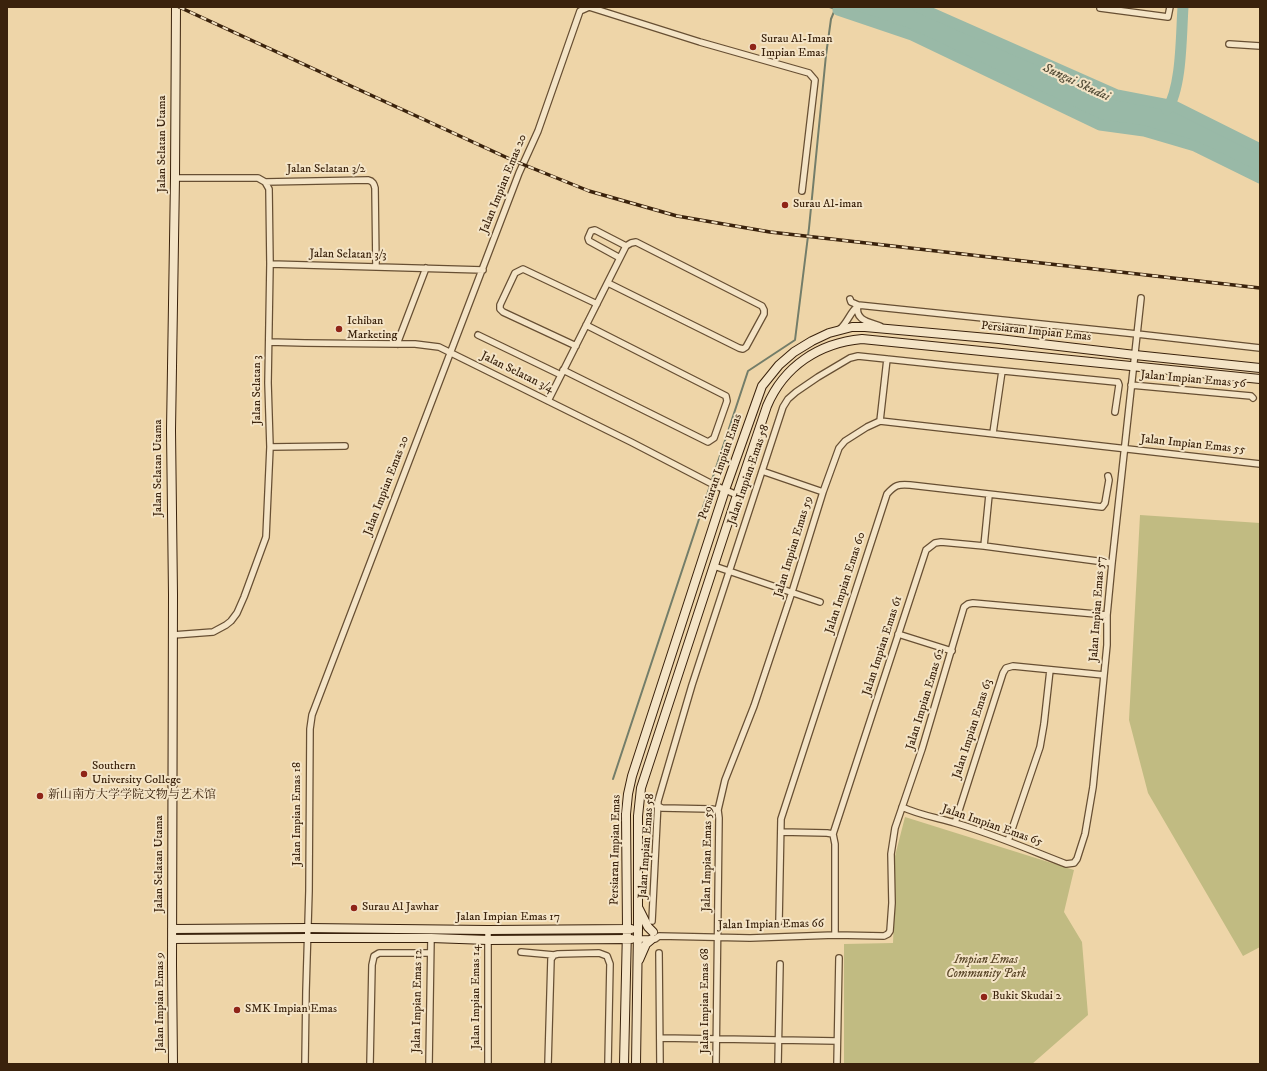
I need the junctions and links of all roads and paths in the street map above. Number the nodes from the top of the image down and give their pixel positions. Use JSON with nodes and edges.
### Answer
{"nodes":[{"id":1,"x":176,"y":7,"type":"edge"},
{"id":2,"x":1170,"y":7,"type":"edge"},
{"id":3,"x":1100,"y":8,"type":"edge"},
{"id":4,"x":1229,"y":44,"type":"dead end"},
{"id":5,"x":1260,"y":46,"type":"edge"},
{"id":6,"x":175,"y":178,"type":"junction"},
{"id":7,"x":265,"y":182,"type":"junction"},
{"id":8,"x":802,"y":191,"type":"dead end"},
{"id":9,"x":626,"y":246,"type":"junction"},
{"id":10,"x":620,"y":258,"type":"junction"},
{"id":11,"x":270,"y":264,"type":"junction"},
{"id":12,"x":376,"y":267,"type":"junction"},
{"id":13,"x":426,"y":268,"type":"junction"},
{"id":14,"x":483,"y":270,"type":"junction"},
{"id":15,"x":608,"y":283,"type":"junction"},
{"id":16,"x":1141,"y":298,"type":"dead end"},
{"id":17,"x":850,"y":299,"type":"dead end"},
{"id":18,"x":597,"y":304,"type":"junction"},
{"id":19,"x":858,"y":305,"type":"junction"},
{"id":20,"x":586,"y":325,"type":"junction"},
{"id":21,"x":888,"y":329,"type":"junction"},
{"id":22,"x":836,"y":331,"type":"junction"},
{"id":23,"x":478,"y":334,"type":"dead end"},
{"id":24,"x":1137,"y":334,"type":"junction"},
{"id":25,"x":270,"y":342,"type":"junction"},
{"id":26,"x":397,"y":344,"type":"junction"},
{"id":27,"x":576,"y":346,"type":"junction"},
{"id":28,"x":1260,"y":348,"type":"edge"},
{"id":29,"x":450,"y":352,"type":"junction"},
{"id":30,"x":1135,"y":355,"type":"junction"},
{"id":31,"x":887,"y":359,"type":"junction"},
{"id":32,"x":1134,"y":366,"type":"junction"},
{"id":33,"x":1260,"y":368,"type":"edge"},
{"id":34,"x":1002,"y":371,"type":"junction"},
{"id":35,"x":562,"y":373,"type":"junction"},
{"id":36,"x":1260,"y":379,"type":"edge"},
{"id":37,"x":1131,"y":385,"type":"junction"},
{"id":38,"x":1253,"y":398,"type":"dead end"},
{"id":39,"x":548,"y":401,"type":"junction"},
{"id":40,"x":1115,"y":412,"type":"dead end"},
{"id":41,"x":880,"y":421,"type":"junction"},
{"id":42,"x":993,"y":433,"type":"junction"},
{"id":43,"x":345,"y":446,"type":"dead end"},
{"id":44,"x":270,"y":447,"type":"junction"},
{"id":45,"x":1124,"y":449,"type":"junction"},
{"id":46,"x":1260,"y":464,"type":"edge"},
{"id":47,"x":762,"y":471,"type":"junction"},
{"id":48,"x":1108,"y":476,"type":"dead end"},
{"id":49,"x":725,"y":490,"type":"junction"},
{"id":50,"x":823,"y":492,"type":"junction"},
{"id":51,"x":989,"y":494,"type":"junction"},
{"id":52,"x":737,"y":495,"type":"junction"},
{"id":53,"x":984,"y":546,"type":"junction"},
{"id":54,"x":1112,"y":563,"type":"junction"},
{"id":55,"x":714,"y":566,"type":"junction"},
{"id":56,"x":729,"y":571,"type":"junction"},
{"id":57,"x":792,"y":592,"type":"junction"},
{"id":58,"x":820,"y":602,"type":"dead end"},
{"id":59,"x":1107,"y":615,"type":"junction"},
{"id":60,"x":898,"y":634,"type":"junction"},
{"id":61,"x":173,"y":635,"type":"junction"},
{"id":62,"x":952,"y":651,"type":"junction"},
{"id":63,"x":1050,"y":670,"type":"junction"},
{"id":64,"x":1104,"y":675,"type":"junction"},
{"id":65,"x":318,"y":701,"type":"joint"},
{"id":66,"x":658,"y":806,"type":"junction"},
{"id":67,"x":902,"y":807,"type":"junction"},
{"id":68,"x":718,"y":810,"type":"junction"},
{"id":69,"x":956,"y":823,"type":"junction"},
{"id":70,"x":781,"y":832,"type":"junction"},
{"id":71,"x":833,"y":834,"type":"junction"},
{"id":72,"x":1008,"y":841,"type":"junction"},
{"id":73,"x":1074,"y":863,"type":"joint"},
{"id":74,"x":638,"y":905,"type":"junction"},
{"id":75,"x":626,"y":909,"type":"junction"},
{"id":76,"x":652,"y":921,"type":"dead end"},
{"id":77,"x":779,"y":922,"type":"dead end"},
{"id":78,"x":308,"y":928,"type":"junction"},
{"id":79,"x":172,"y":929,"type":"junction"},
{"id":80,"x":610,"y":929,"type":"junction"},
{"id":81,"x":627,"y":929,"type":"junction"},
{"id":82,"x":638,"y":929,"type":"junction"},
{"id":83,"x":488,"y":930,"type":"junction"},
{"id":84,"x":655,"y":935,"type":"junction"},
{"id":85,"x":835,"y":935,"type":"junction"},
{"id":86,"x":884,"y":936,"type":"joint"},
{"id":87,"x":308,"y":938,"type":"junction"},
{"id":88,"x":431,"y":938,"type":"junction"},
{"id":89,"x":717,"y":938,"type":"junction"},
{"id":90,"x":172,"y":939,"type":"junction"},
{"id":91,"x":627,"y":939,"type":"junction"},
{"id":92,"x":488,"y":940,"type":"junction"},
{"id":93,"x":607,"y":940,"type":"junction"},
{"id":94,"x":638,"y":940,"type":"junction"},
{"id":95,"x":521,"y":952,"type":"dead end"},
{"id":96,"x":430,"y":953,"type":"junction"},
{"id":97,"x":659,"y":953,"type":"dead end"},
{"id":98,"x":553,"y":957,"type":"junction"},
{"id":99,"x":839,"y":958,"type":"dead end"},
{"id":100,"x":780,"y":964,"type":"dead end"},
{"id":101,"x":637,"y":965,"type":"junction"},
{"id":102,"x":626,"y":967,"type":"junction"},
{"id":103,"x":660,"y":1038,"type":"junction"},
{"id":104,"x":716,"y":1039,"type":"junction"},
{"id":105,"x":778,"y":1040,"type":"junction"},
{"id":106,"x":837,"y":1041,"type":"junction"},
{"id":107,"x":173,"y":1064,"type":"edge"},
{"id":108,"x":305,"y":1064,"type":"edge"},
{"id":109,"x":370,"y":1064,"type":"edge"},
{"id":110,"x":429,"y":1064,"type":"edge"},
{"id":111,"x":488,"y":1064,"type":"edge"},
{"id":112,"x":548,"y":1064,"type":"edge"},
{"id":113,"x":608,"y":1064,"type":"edge"},
{"id":114,"x":624,"y":1064,"type":"edge"},
{"id":115,"x":636,"y":1064,"type":"edge"},
{"id":116,"x":660,"y":1064,"type":"edge"},
{"id":117,"x":716,"y":1064,"type":"edge"},
{"id":118,"x":778,"y":1064,"type":"edge"},
{"id":119,"x":837,"y":1064,"type":"edge"}],
"edges":[{"from":1,"to":6,"type":"main road","name":"Jalan Selatan Utama"},
{"from":2,"to":3,"type":"street"},
{"from":4,"to":5,"type":"street"},
{"from":6,"to":7,"type":"street"},
{"from":6,"to":61,"type":"main road","name":"Jalan Selatan Utama"},
{"from":7,"to":11,"type":"street","name":"Jalan Selatan 3"},
{"from":7,"to":12,"type":"street","name":"Jalan Selatan 3/2"},
{"from":8,"to":14,"type":"street","name":"Jalan Impian Emas 20"},
{"from":9,"to":10,"type":"street"},
{"from":9,"to":10,"type":"street"},
{"from":9,"to":15,"type":"street"},
{"from":10,"to":15,"type":"street"},
{"from":11,"to":12,"type":"street","name":"Jalan Selatan 3/3"},
{"from":11,"to":25,"type":"street","name":"Jalan Selatan 3"},
{"from":12,"to":13,"type":"street","name":"Jalan Selatan 3/3"},
{"from":13,"to":14,"type":"street","name":"Jalan Selatan 3/3"},
{"from":13,"to":26,"type":"street"},
{"from":14,"to":29,"type":"street","name":"Jalan Impian Emas 20"},
{"from":15,"to":18,"type":"street"},
{"from":16,"to":24,"type":"street","name":"Jalan Impian Emas 57"},
{"from":17,"to":19,"type":"street"},
{"from":18,"to":20,"type":"street"},
{"from":18,"to":27,"type":"street"},
{"from":19,"to":21,"type":"street"},
{"from":19,"to":22,"type":"street"},
{"from":19,"to":24,"type":"street"},
{"from":20,"to":27,"type":"street"},
{"from":20,"to":35,"type":"street"},
{"from":21,"to":22,"type":"main road","name":"Persiaran Impian Emas"},
{"from":21,"to":30,"type":"main road","name":"Persiaran Impian Emas"},
{"from":22,"to":49,"type":"main road","name":"Persiaran Impian Emas"},
{"from":23,"to":35,"type":"street"},
{"from":24,"to":28,"type":"street"},
{"from":24,"to":30,"type":"street","name":"Jalan Impian Emas 57"},
{"from":25,"to":26,"type":"street","name":"Jalan Selatan 3/4"},
{"from":25,"to":44,"type":"street","name":"Jalan Selatan 3"},
{"from":26,"to":29,"type":"street","name":"Jalan Selatan 3/4"},
{"from":27,"to":35,"type":"street"},
{"from":29,"to":39,"type":"street","name":"Jalan Selatan 3/4"},
{"from":29,"to":65,"type":"street","name":"Jalan Impian Emas 20"},
{"from":30,"to":32,"type":"street","name":"Jalan Impian Emas 57"},
{"from":30,"to":33,"type":"main road","name":"Persiaran Impian Emas"},
{"from":31,"to":34,"type":"street","name":"Jalan Impian Emas 58"},
{"from":31,"to":41,"type":"street"},
{"from":31,"to":47,"type":"street","name":"Jalan Impian Emas 58"},
{"from":32,"to":36,"type":"main road","name":"Persiaran Impian Emas"},
{"from":32,"to":37,"type":"street","name":"Jalan Impian Emas 57"},
{"from":32,"to":52,"type":"main road","name":"Persiaran Impian Emas"},
{"from":34,"to":40,"type":"street","name":"Jalan Impian Emas 58"},
{"from":34,"to":42,"type":"street"},
{"from":35,"to":39,"type":"street"},
{"from":37,"to":38,"type":"street","name":"Jalan Impian Emas 56"},
{"from":37,"to":45,"type":"street","name":"Jalan Impian Emas 57"},
{"from":39,"to":49,"type":"street","name":"Jalan Selatan 3/4"},
{"from":41,"to":42,"type":"street"},
{"from":41,"to":50,"type":"street","name":"Jalan Impian Emas 59"},
{"from":42,"to":45,"type":"street"},
{"from":43,"to":44,"type":"street"},
{"from":44,"to":61,"type":"street","name":"Jalan Selatan 3"},
{"from":45,"to":46,"type":"street","name":"Jalan Impian Emas 55"},
{"from":45,"to":54,"type":"street","name":"Jalan Impian Emas 57"},
{"from":47,"to":50,"type":"street"},
{"from":47,"to":56,"type":"street","name":"Jalan Impian Emas 58"},
{"from":48,"to":51,"type":"street","name":"Jalan Impian Emas 60"},
{"from":49,"to":52,"type":"street","name":"Jalan Selatan 3/4"},
{"from":49,"to":75,"type":"main road","name":"Persiaran Impian Emas"},
{"from":50,"to":57,"type":"street","name":"Jalan Impian Emas 59"},
{"from":51,"to":53,"type":"street"},
{"from":51,"to":70,"type":"street","name":"Jalan Impian Emas 60"},
{"from":52,"to":55,"type":"main road","name":"Persiaran Impian Emas"},
{"from":53,"to":54,"type":"street","name":"Jalan Impian Emas 61"},
{"from":53,"to":60,"type":"street","name":"Jalan Impian Emas 61"},
{"from":54,"to":59,"type":"street","name":"Jalan Impian Emas 57"},
{"from":55,"to":56,"type":"street"},
{"from":55,"to":74,"type":"main road","name":"Persiaran Impian Emas"},
{"from":56,"to":57,"type":"street"},
{"from":56,"to":66,"type":"street","name":"Jalan Impian Emas 58"},
{"from":57,"to":58,"type":"street"},
{"from":57,"to":68,"type":"street","name":"Jalan Impian Emas 59"},
{"from":59,"to":62,"type":"street","name":"Jalan Impian Emas 62"},
{"from":59,"to":64,"type":"street","name":"Jalan Impian Emas 57"},
{"from":60,"to":62,"type":"street"},
{"from":60,"to":71,"type":"street","name":"Jalan Impian Emas 61"},
{"from":61,"to":79,"type":"main road","name":"Jalan Selatan Utama"},
{"from":62,"to":67,"type":"street","name":"Jalan Impian Emas 62"},
{"from":63,"to":64,"type":"street","name":"Jalan Impian Emas 63"},
{"from":63,"to":69,"type":"street","name":"Jalan Impian Emas 63"},
{"from":63,"to":72,"type":"street"},
{"from":64,"to":73,"type":"street","name":"Jalan Impian Emas 57"},
{"from":65,"to":78,"type":"street","name":"Jalan Impian Emas 18"},
{"from":66,"to":68,"type":"street"},
{"from":66,"to":76,"type":"street","name":"Jalan Impian Emas 58"},
{"from":67,"to":69,"type":"street","name":"Jalan Impian Emas 65"},
{"from":67,"to":86,"type":"street","name":"Jalan Impian Emas 62"},
{"from":68,"to":89,"type":"street","name":"Jalan Impian Emas 59"},
{"from":69,"to":72,"type":"street","name":"Jalan Impian Emas 65"},
{"from":70,"to":71,"type":"street"},
{"from":70,"to":77,"type":"street","name":"Jalan Impian Emas 60"},
{"from":71,"to":85,"type":"street","name":"Jalan Impian Emas 61"},
{"from":72,"to":73,"type":"street","name":"Jalan Impian Emas 65"},
{"from":74,"to":82,"type":"main road","name":"Persiaran Impian Emas"},
{"from":74,"to":84,"type":"main road"},
{"from":75,"to":80,"type":"main road"},
{"from":75,"to":81,"type":"main road","name":"Persiaran Impian Emas"},
{"from":78,"to":79,"type":"main road","name":"Jalan Impian Emas 17"},
{"from":78,"to":83,"type":"main road","name":"Jalan Impian Emas 17"},
{"from":78,"to":87,"type":"street","name":"Jalan Impian Emas 18"},
{"from":79,"to":90,"type":"main road","name":"Jalan Selatan Utama"},
{"from":80,"to":81,"type":"main road","name":"Jalan Impian Emas 17"},
{"from":80,"to":83,"type":"main road","name":"Jalan Impian Emas 17"},
{"from":81,"to":82,"type":"main road","name":"Jalan Impian Emas 17"},
{"from":81,"to":91,"type":"main road","name":"Persiaran Impian Emas"},
{"from":82,"to":84,"type":"street","name":"Jalan Impian Emas 66"},
{"from":82,"to":94,"type":"main road","name":"Persiaran Impian Emas"},
{"from":83,"to":92,"type":"street","name":"Jalan Impian Emas 14"},
{"from":84,"to":89,"type":"street","name":"Jalan Impian Emas 66"},
{"from":84,"to":94,"type":"street","name":"Jalan Impian Emas 66"},
{"from":84,"to":101,"type":"main road"},
{"from":85,"to":86,"type":"street","name":"Jalan Impian Emas 66"},
{"from":85,"to":89,"type":"street","name":"Jalan Impian Emas 66"},
{"from":87,"to":88,"type":"main road","name":"Jalan Impian Emas 17"},
{"from":87,"to":90,"type":"main road","name":"Jalan Impian Emas 17"},
{"from":87,"to":108,"type":"street","name":"Jalan Impian Emas 18"},
{"from":88,"to":92,"type":"main road","name":"Jalan Impian Emas 17"},
{"from":88,"to":96,"type":"street","name":"Jalan Impian Emas 12"},
{"from":89,"to":104,"type":"street","name":"Jalan Impian Emas 68"},
{"from":90,"to":107,"type":"main road","name":"Jalan Impian Emas 9"},
{"from":91,"to":93,"type":"main road","name":"Jalan Impian Emas 17"},
{"from":91,"to":94,"type":"main road","name":"Jalan Impian Emas 17"},
{"from":91,"to":102,"type":"main road","name":"Persiaran Impian Emas"},
{"from":92,"to":93,"type":"main road","name":"Jalan Impian Emas 17"},
{"from":92,"to":111,"type":"street","name":"Jalan Impian Emas 14"},
{"from":93,"to":102,"type":"main road"},
{"from":94,"to":101,"type":"main road","name":"Persiaran Impian Emas"},
{"from":95,"to":98,"type":"street"},
{"from":96,"to":109,"type":"street"},
{"from":96,"to":110,"type":"street","name":"Jalan Impian Emas 12"},
{"from":97,"to":103,"type":"street"},
{"from":98,"to":112,"type":"street"},
{"from":98,"to":113,"type":"street"},
{"from":99,"to":106,"type":"street"},
{"from":100,"to":105,"type":"street"},
{"from":101,"to":115,"type":"main road","name":"Persiaran Impian Emas"},
{"from":102,"to":114,"type":"main road","name":"Persiaran Impian Emas"},
{"from":103,"to":104,"type":"street"},
{"from":103,"to":116,"type":"street"},
{"from":104,"to":105,"type":"street"},
{"from":104,"to":117,"type":"street","name":"Jalan Impian Emas 68"},
{"from":105,"to":106,"type":"street"},
{"from":105,"to":118,"type":"street"},
{"from":106,"to":119,"type":"street"}]}
